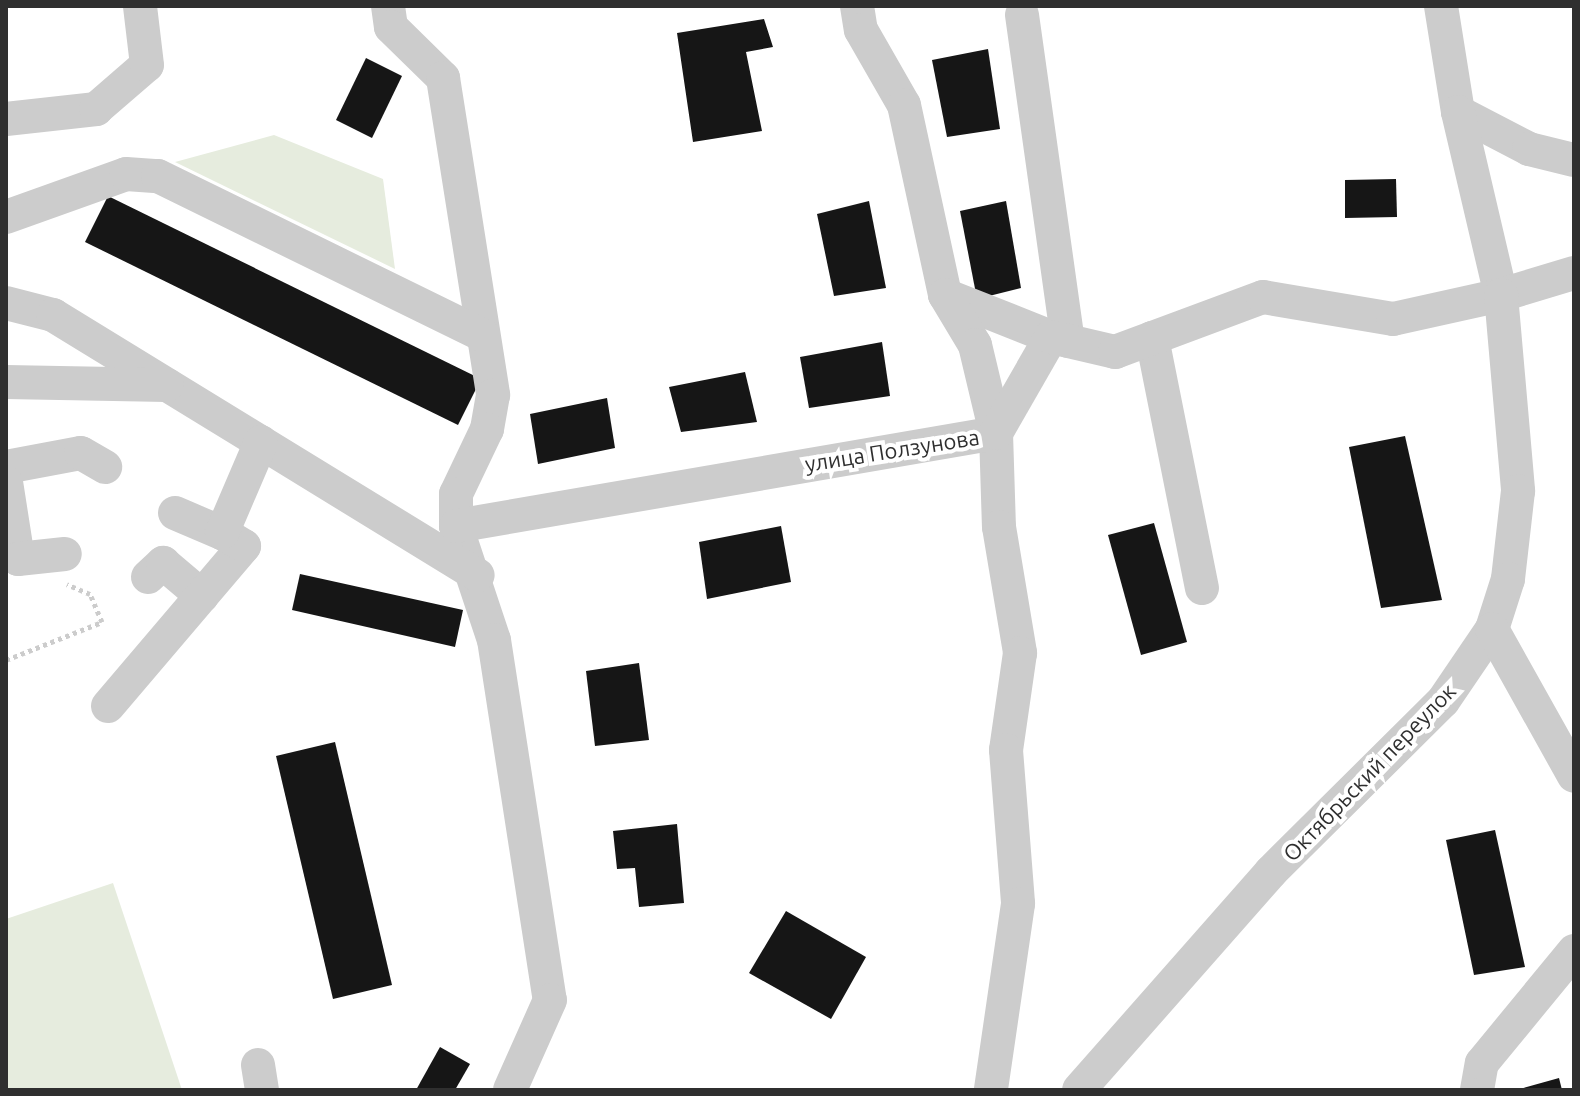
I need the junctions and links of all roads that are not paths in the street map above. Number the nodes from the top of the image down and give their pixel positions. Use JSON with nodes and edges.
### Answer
{"nodes":[{"id":1,"x":140,"y":6,"type":"edge"},
{"id":2,"x":388,"y":6,"type":"edge"},
{"id":3,"x":857,"y":6,"type":"edge"},
{"id":4,"x":1441,"y":6,"type":"edge"},
{"id":5,"x":1022,"y":15,"type":"dead end"},
{"id":6,"x":1458,"y":112,"type":"junction"},
{"id":7,"x":6,"y":119,"type":"edge"},
{"id":8,"x":1574,"y":160,"type":"edge"},
{"id":9,"x":6,"y":217,"type":"edge"},
{"id":10,"x":1574,"y":273,"type":"edge"},
{"id":11,"x":945,"y":295,"type":"junction"},
{"id":12,"x":1501,"y":295,"type":"junction"},
{"id":13,"x":6,"y":303,"type":"edge"},
{"id":14,"x":483,"y":335,"type":"junction"},
{"id":15,"x":1152,"y":338,"type":"junction"},
{"id":16,"x":1060,"y":339,"type":"junction"},
{"id":17,"x":6,"y":382,"type":"edge"},
{"id":18,"x":167,"y":385,"type":"junction"},
{"id":19,"x":996,"y":433,"type":"junction"},
{"id":20,"x":261,"y":442,"type":"junction"},
{"id":21,"x":6,"y":467,"type":"edge"},
{"id":22,"x":105,"y":467,"type":"dead end"},
{"id":23,"x":6,"y":482,"type":"edge"},
{"id":24,"x":175,"y":513,"type":"dead end"},
{"id":25,"x":456,"y":526,"type":"junction"},
{"id":26,"x":222,"y":533,"type":"junction"},
{"id":27,"x":62,"y":567,"type":"road end"},
{"id":28,"x":478,"y":575,"type":"junction"},
{"id":29,"x":148,"y":577,"type":"dead end"},
{"id":30,"x":1202,"y":588,"type":"dead end"},
{"id":31,"x":202,"y":596,"type":"junction"},
{"id":32,"x":1492,"y":629,"type":"junction"},
{"id":33,"x":108,"y":706,"type":"dead end"},
{"id":34,"x":1574,"y":776,"type":"edge"},
{"id":35,"x":1574,"y":952,"type":"edge"},
{"id":36,"x":510,"y":1090,"type":"edge"},
{"id":37,"x":991,"y":1090,"type":"edge"},
{"id":38,"x":1079,"y":1090,"type":"edge"},
{"id":39,"x":1477,"y":1090,"type":"edge"}],
"edges":[{"from":1,"to":7,"type":"street"},
{"from":2,"to":14,"type":"street"},
{"from":3,"to":11,"type":"street"},
{"from":4,"to":6,"type":"street","name":"Октябрьский переулок"},
{"from":5,"to":16,"type":"street"},
{"from":6,"to":8,"type":"street"},
{"from":6,"to":12,"type":"street","name":"Октябрьский переулок"},
{"from":9,"to":14,"type":"street"},
{"from":10,"to":12,"type":"street"},
{"from":11,"to":16,"type":"street"},
{"from":11,"to":19,"type":"street"},
{"from":12,"to":15,"type":"street"},
{"from":12,"to":32,"type":"street","name":"Октябрьский переулок"},
{"from":13,"to":18,"type":"street"},
{"from":14,"to":25,"type":"street"},
{"from":15,"to":16,"type":"street"},
{"from":15,"to":30,"type":"street"},
{"from":16,"to":19,"type":"street","name":"улица Ползунова"},
{"from":17,"to":18,"type":"street"},
{"from":18,"to":20,"type":"street"},
{"from":19,"to":25,"type":"street","name":"улица Ползунова"},
{"from":19,"to":37,"type":"street"},
{"from":20,"to":26,"type":"street"},
{"from":20,"to":28,"type":"street"},
{"from":21,"to":22,"type":"street"},
{"from":23,"to":27,"type":"street"},
{"from":24,"to":26,"type":"street"},
{"from":25,"to":28,"type":"street"},
{"from":26,"to":31,"type":"street"},
{"from":28,"to":36,"type":"street"},
{"from":29,"to":31,"type":"street"},
{"from":31,"to":33,"type":"street"},
{"from":32,"to":34,"type":"street"},
{"from":32,"to":38,"type":"street","name":"Октябрьский переулок"},
{"from":35,"to":39,"type":"street"}]}
